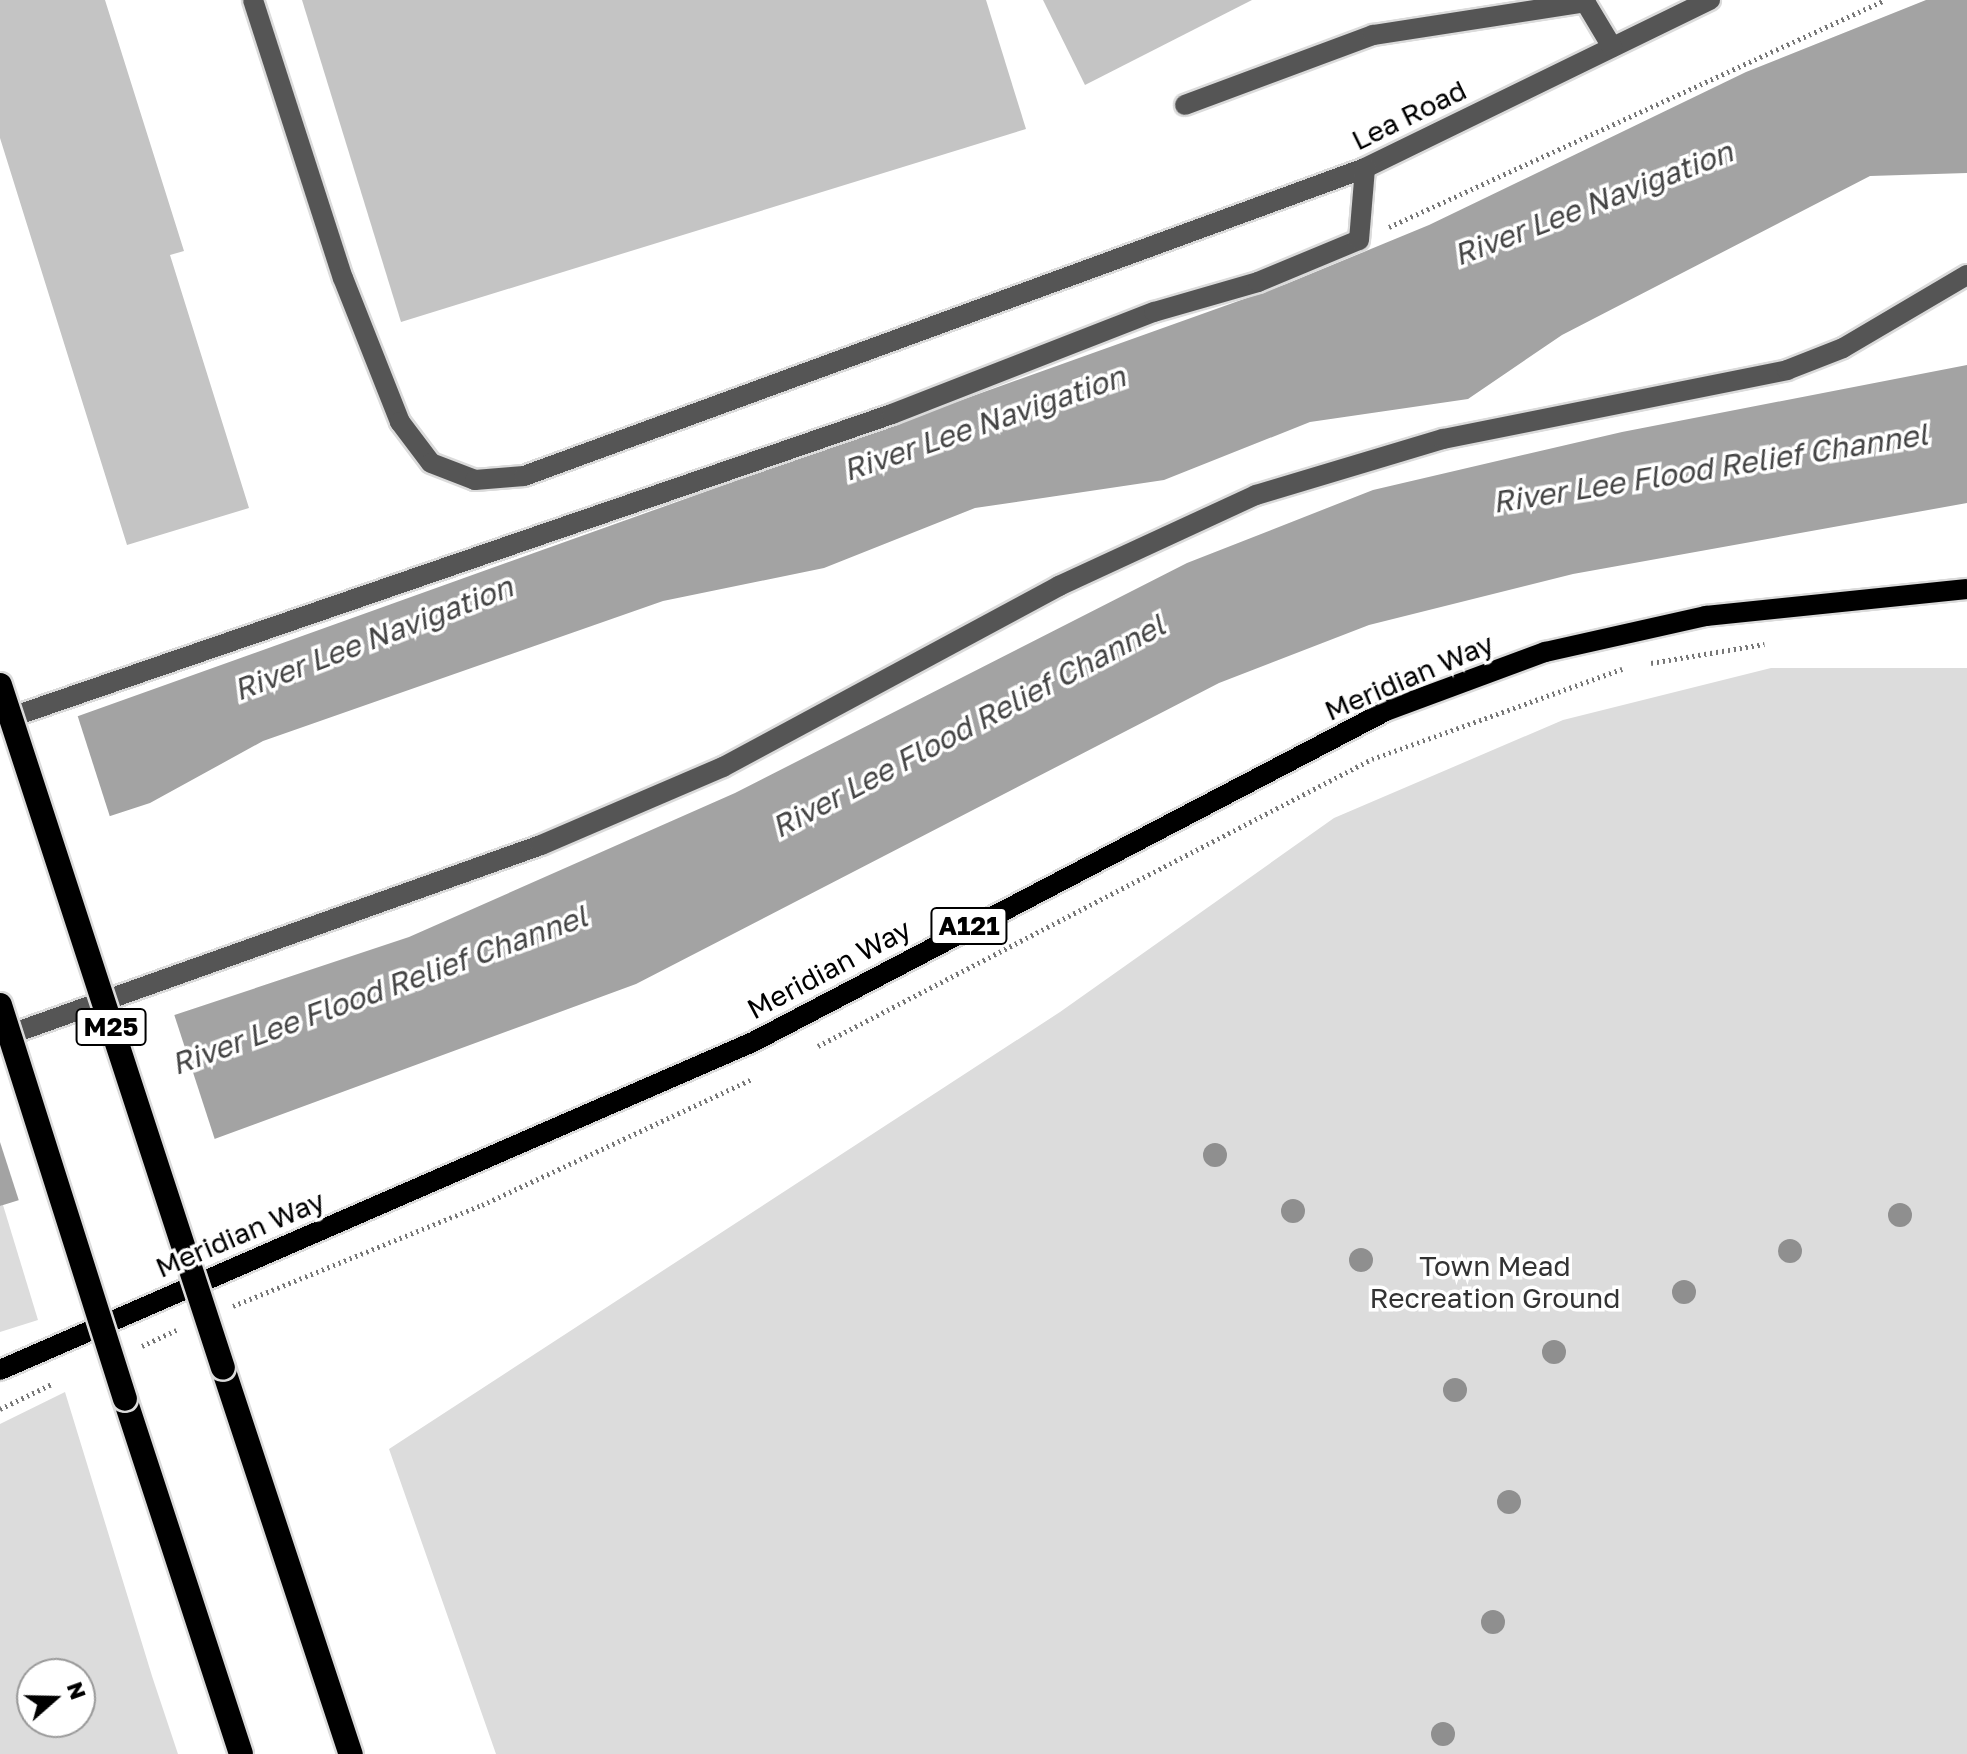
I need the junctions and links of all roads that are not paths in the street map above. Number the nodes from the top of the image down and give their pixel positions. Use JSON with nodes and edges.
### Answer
{"nodes":[{"id":1,"x":253,"y":0,"type":"edge"},
{"id":2,"x":1710,"y":0,"type":"edge"},
{"id":3,"x":1585,"y":1,"type":"edge"},
{"id":4,"x":1612,"y":47,"type":"junction"},
{"id":5,"x":1185,"y":105,"type":"dead end"},
{"id":6,"x":1365,"y":168,"type":"junction"},
{"id":7,"x":1967,"y":275,"type":"edge"},
{"id":8,"x":1967,"y":589,"type":"edge"},
{"id":9,"x":0,"y":685,"type":"edge"},
{"id":10,"x":0,"y":721,"type":"edge"},
{"id":11,"x":0,"y":1005,"type":"edge"},
{"id":12,"x":0,"y":1038,"type":"edge"},
{"id":13,"x":0,"y":1370,"type":"edge"},
{"id":14,"x":241,"y":1754,"type":"edge"},
{"id":15,"x":351,"y":1754,"type":"edge"}],
"edges":[{"from":1,"to":6,"type":"street","name":"Lea Road"},
{"from":2,"to":4,"type":"street","name":"Lea Road"},
{"from":3,"to":4,"type":"street"},
{"from":3,"to":5,"type":"street"},
{"from":4,"to":6,"type":"street","name":"Lea Road"},
{"from":6,"to":10,"type":"street"},
{"from":7,"to":12,"type":"street"},
{"from":8,"to":13,"type":"main road","name":"Meridian Way","number":"A121"},
{"from":9,"to":15,"type":"highway","number":"M25","bridge":true},
{"from":11,"to":14,"type":"highway","bridge":true}]}
